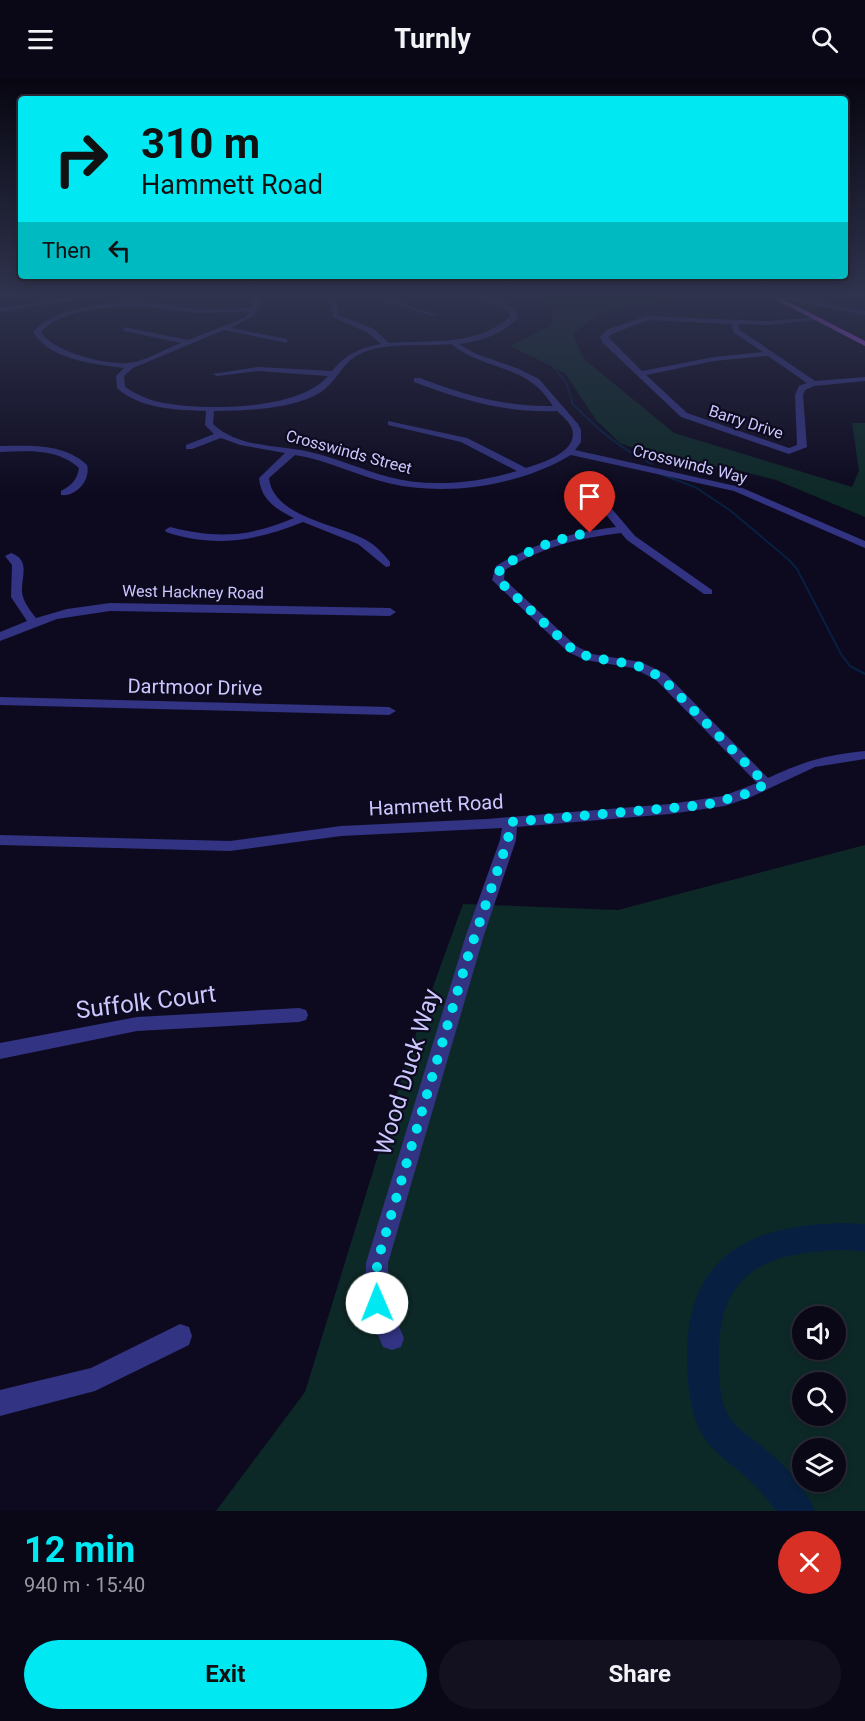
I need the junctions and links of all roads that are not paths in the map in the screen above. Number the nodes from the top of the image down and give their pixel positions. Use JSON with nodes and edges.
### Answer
{"nodes":[{"id":1,"x":109,"y":363,"type":"edge"},
{"id":2,"x":137,"y":363,"type":"edge"},
{"id":3,"x":342,"y":363,"type":"edge"},
{"id":4,"x":489,"y":363,"type":"edge"},
{"id":5,"x":628,"y":363,"type":"edge"},
{"id":6,"x":695,"y":363,"type":"edge"},
{"id":7,"x":783,"y":363,"type":"edge"},
{"id":8,"x":130,"y":366,"type":"junction"},
{"id":9,"x":217,"y":374,"type":"dead end"},
{"id":10,"x":334,"y":374,"type":"junction"},
{"id":11,"x":640,"y":374,"type":"junction"},
{"id":12,"x":865,"y":379,"type":"edge"},
{"id":13,"x":417,"y":380,"type":"dead end"},
{"id":14,"x":813,"y":384,"type":"junction"},
{"id":15,"x":210,"y":408,"type":"junction"},
{"id":16,"x":560,"y":408,"type":"junction"},
{"id":17,"x":391,"y":423,"type":"dead end"},
{"id":18,"x":221,"y":435,"type":"junction"},
{"id":19,"x":189,"y":447,"type":"dead end"},
{"id":20,"x":0,"y":449,"type":"edge"},
{"id":21,"x":294,"y":452,"type":"junction"},
{"id":22,"x":571,"y":452,"type":"junction"},
{"id":23,"x":524,"y":471,"type":"junction"},
{"id":24,"x":65,"y":493,"type":"dead end"},
{"id":25,"x":608,"y":511,"type":"dead end"},
{"id":26,"x":304,"y":518,"type":"junction"},
{"id":27,"x":170,"y":530,"type":"dead end"},
{"id":28,"x":622,"y":530,"type":"junction"},
{"id":29,"x":865,"y":545,"type":"edge"},
{"id":30,"x":11,"y":556,"type":"dead end"},
{"id":31,"x":386,"y":564,"type":"dead end"},
{"id":32,"x":708,"y":592,"type":"dead end"},
{"id":33,"x":390,"y":612,"type":"dead end"},
{"id":34,"x":33,"y":621,"type":"junction"},
{"id":35,"x":0,"y":637,"type":"edge"},
{"id":36,"x":0,"y":701,"type":"edge"},
{"id":37,"x":389,"y":711,"type":"dead end"},
{"id":38,"x":865,"y":755,"type":"edge"},
{"id":39,"x":766,"y":784,"type":"junction"},
{"id":40,"x":510,"y":822,"type":"junction"},
{"id":41,"x":0,"y":840,"type":"edge"},
{"id":42,"x":299,"y":1015,"type":"dead end"},
{"id":43,"x":0,"y":1051,"type":"edge"},
{"id":44,"x":180,"y":1336,"type":"dead end"},
{"id":45,"x":392,"y":1338,"type":"dead end"},
{"id":46,"x":0,"y":1403,"type":"edge"}],
"edges":[{"from":1,"to":8,"type":"street"},
{"from":2,"to":8,"type":"street"},
{"from":3,"to":10,"type":"street"},
{"from":4,"to":16,"type":"street"},
{"from":5,"to":11,"type":"street","name":"Barry Drive"},
{"from":6,"to":11,"type":"street"},
{"from":7,"to":14,"type":"street"},
{"from":8,"to":15,"type":"street"},
{"from":9,"to":10,"type":"street"},
{"from":10,"to":15,"type":"street"},
{"from":11,"to":14,"type":"street","name":"Barry Drive"},
{"from":12,"to":14,"type":"street"},
{"from":13,"to":16,"type":"street"},
{"from":15,"to":18,"type":"street"},
{"from":16,"to":22,"type":"street"},
{"from":17,"to":23,"type":"street"},
{"from":18,"to":19,"type":"street"},
{"from":18,"to":21,"type":"street","name":"Crosswinds Street"},
{"from":20,"to":24,"type":"street"},
{"from":21,"to":23,"type":"street","name":"Crosswinds Street"},
{"from":21,"to":26,"type":"street"},
{"from":22,"to":23,"type":"street","name":"Crosswinds Street"},
{"from":22,"to":29,"type":"street","name":"Crosswinds Way"},
{"from":25,"to":28,"type":"street"},
{"from":26,"to":27,"type":"street"},
{"from":26,"to":31,"type":"street"},
{"from":28,"to":32,"type":"street"},
{"from":28,"to":39,"type":"street"},
{"from":30,"to":34,"type":"street"},
{"from":33,"to":34,"type":"street","name":"West Hackney Road"},
{"from":34,"to":35,"type":"street","name":"West Hackney Road"},
{"from":36,"to":37,"type":"street","name":"Dartmoor Drive"},
{"from":38,"to":39,"type":"street","name":"Hammett Road"},
{"from":39,"to":40,"type":"street","name":"Hammett Road"},
{"from":40,"to":41,"type":"street","name":"Hammett Road"},
{"from":40,"to":45,"type":"street","name":"Wood Duck Way"},
{"from":42,"to":43,"type":"street","name":"Suffolk Court"},
{"from":44,"to":46,"type":"street"}]}
